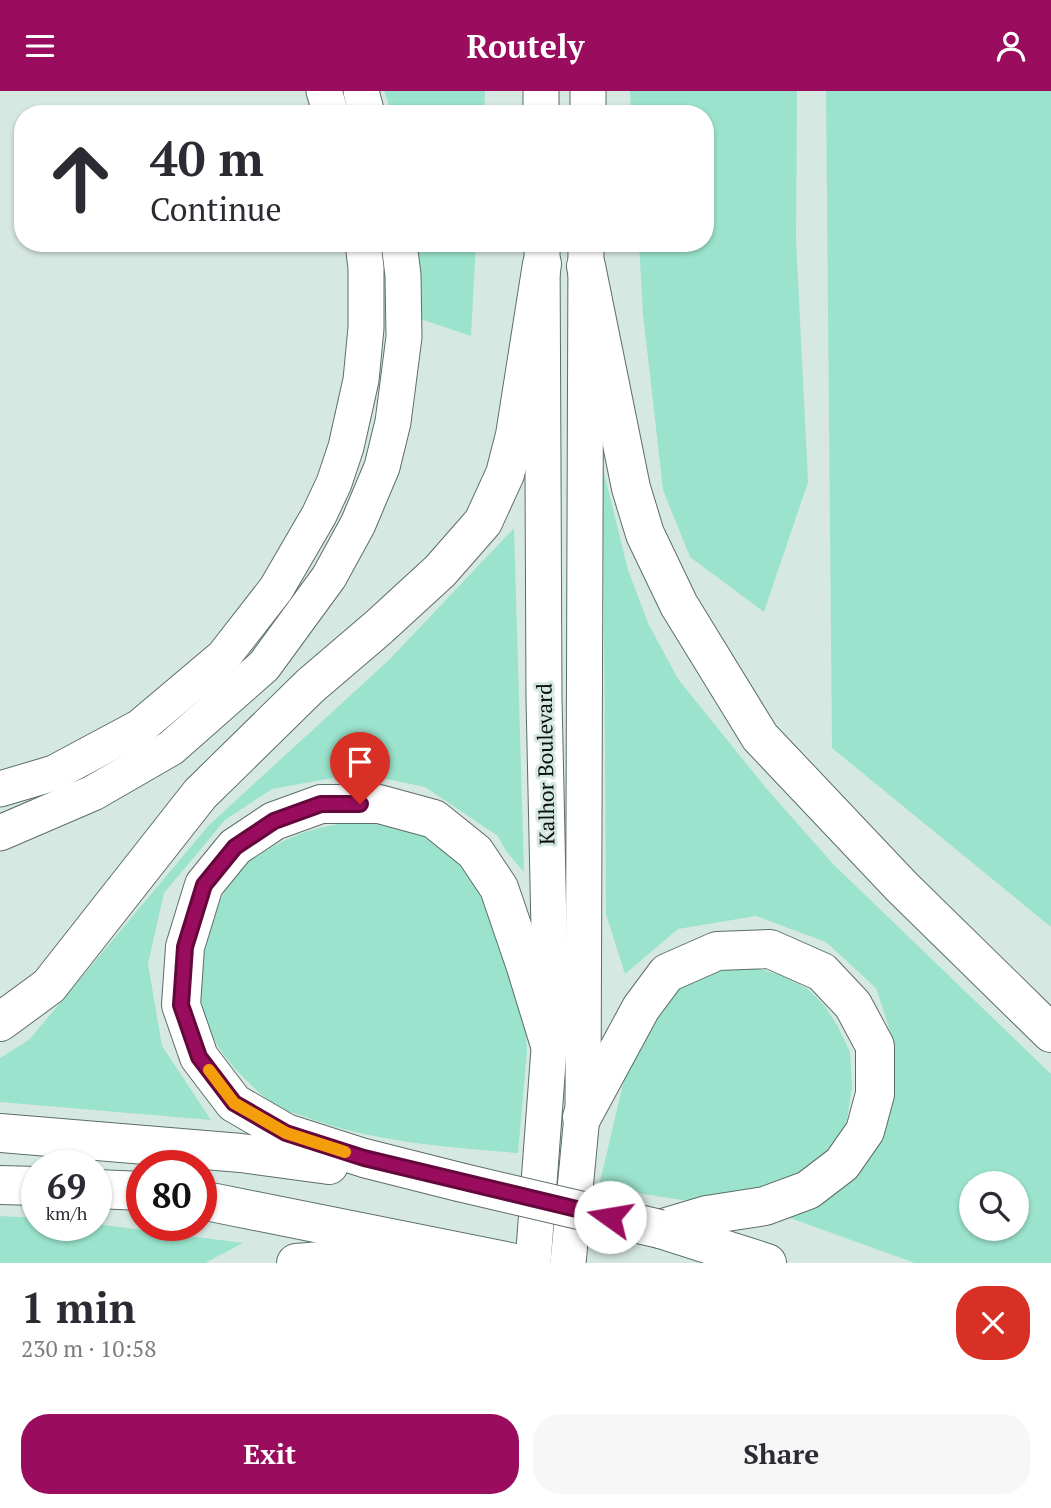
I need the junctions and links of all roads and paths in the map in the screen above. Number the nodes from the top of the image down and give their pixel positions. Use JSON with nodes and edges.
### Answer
{"nodes":[{"id":1,"x":364,"y":252,"type":"edge"},
{"id":2,"x":400,"y":252,"type":"edge"},
{"id":3,"x":542,"y":254,"type":"edge"},
{"id":4,"x":586,"y":255,"type":"edge"},
{"id":5,"x":0,"y":789,"type":"edge"},
{"id":6,"x":0,"y":833,"type":"edge"},
{"id":7,"x":0,"y":1023,"type":"edge"},
{"id":8,"x":1051,"y":1033,"type":"edge"},
{"id":9,"x":549,"y":1042,"type":"junction"},
{"id":10,"x":582,"y":1117,"type":"junction"},
{"id":11,"x":0,"y":1133,"type":"edge"},
{"id":12,"x":459,"y":1182,"type":"junction"},
{"id":13,"x":0,"y":1185,"type":"edge"},
{"id":14,"x":21,"y":1186,"type":"edge"},
{"id":15,"x":217,"y":1203,"type":"edge"},
{"id":16,"x":660,"y":1229,"type":"junction"},
{"id":17,"x":458,"y":1251,"type":"junction"},
{"id":18,"x":296,"y":1263,"type":"edge"},
{"id":19,"x":515,"y":1263,"type":"edge"},
{"id":20,"x":533,"y":1263,"type":"edge"},
{"id":21,"x":568,"y":1263,"type":"edge"},
{"id":22,"x":767,"y":1263,"type":"edge"}],
"edges":[{"from":1,"to":5,"type":"main road"},
{"from":2,"to":6,"type":"main road"},
{"from":3,"to":7,"type":"highway"},
{"from":3,"to":9,"type":"main road","name":"Kalhor Boulevard"},
{"from":4,"to":8,"type":"highway"},
{"from":4,"to":10,"type":"main road","name":"Kalhor Boulevard"},
{"from":9,"to":12,"type":"highway"},
{"from":9,"to":20,"type":"main road","name":"Kalhor Boulevard"},
{"from":10,"to":16,"type":"highway"},
{"from":10,"to":21,"type":"main road","name":"Kalhor Boulevard"},
{"from":11,"to":12,"type":"highway"},
{"from":12,"to":16,"type":"highway","bridge":true},
{"from":13,"to":14,"type":"highway"},
{"from":15,"to":17,"type":"highway"},
{"from":16,"to":22,"type":"highway"},
{"from":17,"to":18,"type":"highway"},
{"from":17,"to":19,"type":"highway"}]}
